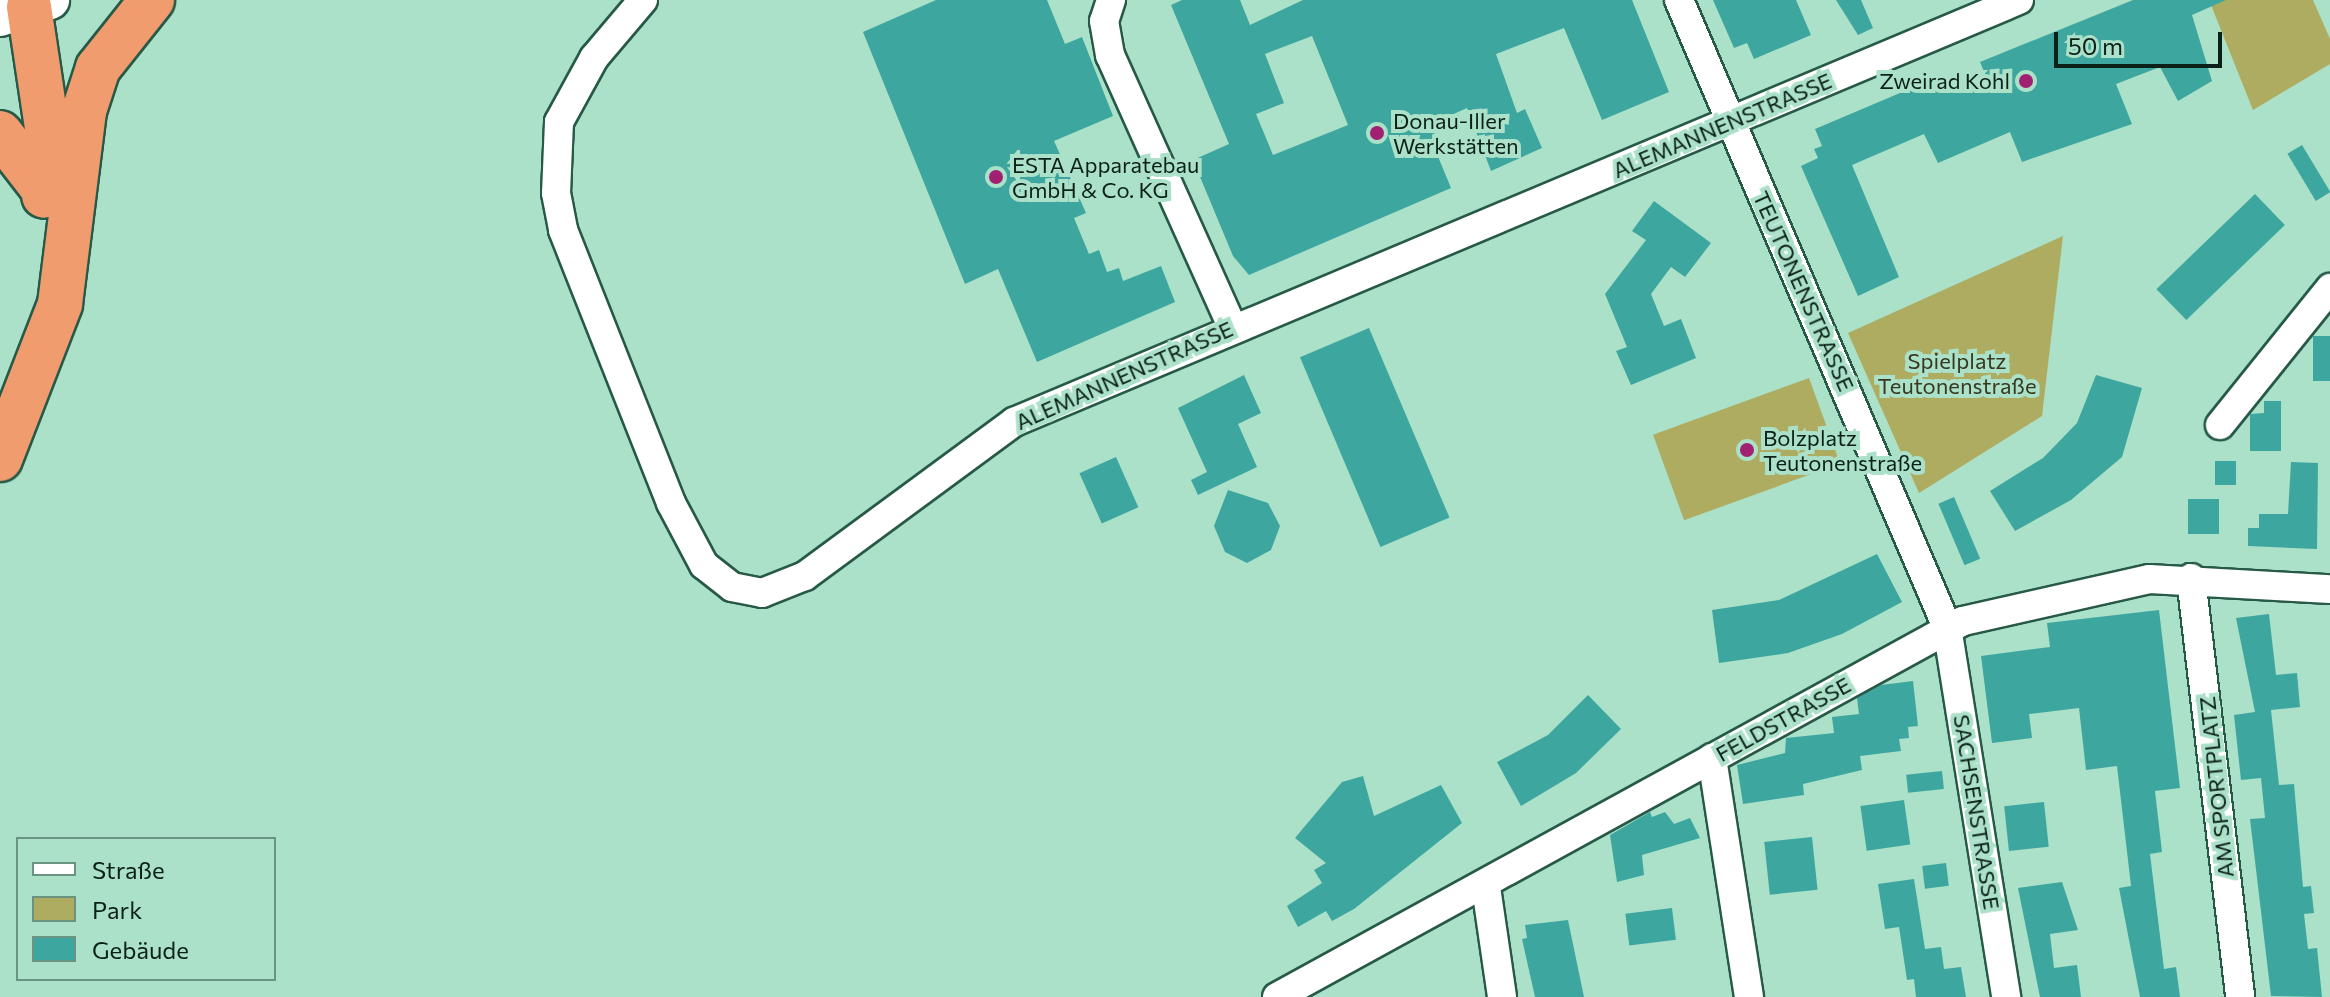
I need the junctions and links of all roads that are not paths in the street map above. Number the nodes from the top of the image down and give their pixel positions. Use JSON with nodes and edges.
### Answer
{"nodes":[{"id":1,"x":152,"y":0,"type":"edge"},
{"id":2,"x":643,"y":0,"type":"edge"},
{"id":3,"x":1111,"y":0,"type":"edge"},
{"id":4,"x":1679,"y":0,"type":"edge"},
{"id":5,"x":2019,"y":0,"type":"edge"},
{"id":6,"x":34,"y":6,"type":"edge"},
{"id":7,"x":1730,"y":123,"type":"junction"},
{"id":8,"x":0,"y":133,"type":"edge"},
{"id":9,"x":59,"y":180,"type":"junction"},
{"id":10,"x":2330,"y":288,"type":"edge"},
{"id":11,"x":1232,"y":327,"type":"junction"},
{"id":12,"x":0,"y":392,"type":"edge"},
{"id":13,"x":2220,"y":425,"type":"dead end"},
{"id":14,"x":0,"y":459,"type":"edge"},
{"id":15,"x":2191,"y":578,"type":"junction"},
{"id":16,"x":2330,"y":589,"type":"edge"},
{"id":17,"x":1947,"y":627,"type":"junction"},
{"id":18,"x":1712,"y":758,"type":"junction"},
{"id":19,"x":1486,"y":887,"type":"junction"},
{"id":20,"x":1277,"y":997,"type":"edge"},
{"id":21,"x":1502,"y":997,"type":"edge"},
{"id":22,"x":1749,"y":997,"type":"edge"},
{"id":23,"x":2006,"y":997,"type":"edge"},
{"id":24,"x":2240,"y":997,"type":"edge"}],
"edges":[{"from":1,"to":9,"type":"highway"},
{"from":2,"to":11,"type":"street","name":"ALEMANNENSTRASSE"},
{"from":3,"to":11,"type":"street"},
{"from":4,"to":7,"type":"street","name":"TEUTONENSTRASSE"},
{"from":5,"to":7,"type":"street","name":"ALEMANNENSTRASSE"},
{"from":6,"to":9,"type":"highway"},
{"from":7,"to":11,"type":"street","name":"ALEMANNENSTRASSE"},
{"from":7,"to":17,"type":"street","name":"TEUTONENSTRASSE"},
{"from":8,"to":9,"type":"highway"},
{"from":9,"to":12,"type":"highway"},
{"from":9,"to":14,"type":"highway"},
{"from":10,"to":13,"type":"street"},
{"from":15,"to":16,"type":"street","name":"FELDSTRASSE"},
{"from":15,"to":17,"type":"street","name":"FELDSTRASSE"},
{"from":15,"to":24,"type":"street","name":"AM SPORTPLATZ"},
{"from":17,"to":18,"type":"street","name":"FELDSTRASSE"},
{"from":17,"to":23,"type":"street","name":"SACHSENSTRASSE"},
{"from":18,"to":19,"type":"street","name":"FELDSTRASSE"},
{"from":18,"to":22,"type":"street"},
{"from":19,"to":20,"type":"street","name":"FELDSTRASSE"},
{"from":19,"to":21,"type":"street"}]}
